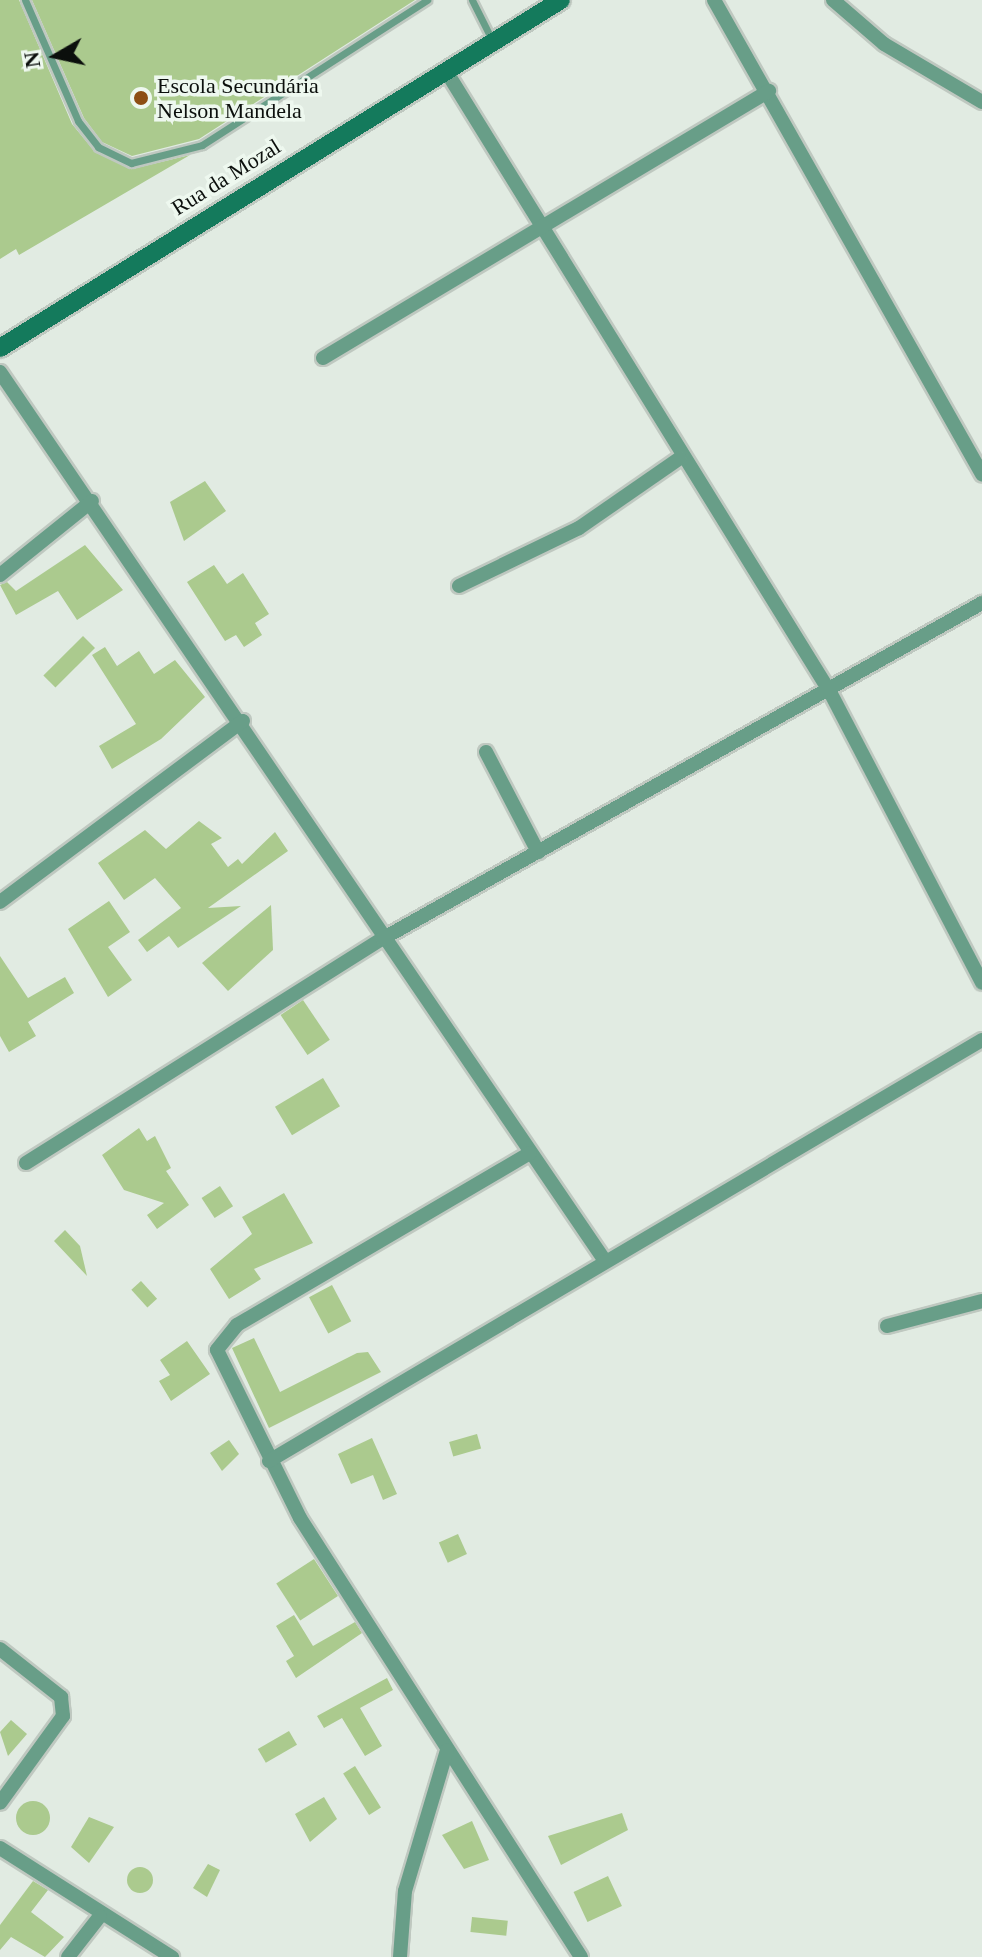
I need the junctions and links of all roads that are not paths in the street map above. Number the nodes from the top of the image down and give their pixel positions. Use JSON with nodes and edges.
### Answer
{"nodes":[{"id":1,"x":25,"y":0,"type":"edge"},
{"id":2,"x":427,"y":0,"type":"edge"},
{"id":3,"x":472,"y":0,"type":"edge"},
{"id":4,"x":561,"y":0,"type":"edge"},
{"id":5,"x":714,"y":0,"type":"edge"},
{"id":6,"x":833,"y":0,"type":"edge"},
{"id":7,"x":493,"y":42,"type":"junction"},
{"id":8,"x":446,"y":71,"type":"junction"},
{"id":9,"x":769,"y":91,"type":"junction"},
{"id":10,"x":982,"y":102,"type":"edge"},
{"id":11,"x":540,"y":228,"type":"junction"},
{"id":12,"x":0,"y":348,"type":"edge"},
{"id":13,"x":323,"y":358,"type":"dead end"},
{"id":14,"x":0,"y":372,"type":"edge"},
{"id":15,"x":680,"y":458,"type":"junction"},
{"id":16,"x":982,"y":474,"type":"edge"},
{"id":17,"x":92,"y":501,"type":"junction"},
{"id":18,"x":0,"y":575,"type":"edge"},
{"id":19,"x":459,"y":586,"type":"dead end"},
{"id":20,"x":982,"y":603,"type":"edge"},
{"id":21,"x":830,"y":692,"type":"junction"},
{"id":22,"x":243,"y":721,"type":"junction"},
{"id":23,"x":486,"y":752,"type":"dead end"},
{"id":24,"x":538,"y":852,"type":"junction"},
{"id":25,"x":0,"y":902,"type":"edge"},
{"id":26,"x":382,"y":939,"type":"junction"},
{"id":27,"x":982,"y":983,"type":"edge"},
{"id":28,"x":982,"y":1040,"type":"edge"},
{"id":29,"x":530,"y":1153,"type":"junction"},
{"id":30,"x":26,"y":1163,"type":"dead end"},
{"id":31,"x":603,"y":1258,"type":"junction"},
{"id":32,"x":982,"y":1301,"type":"edge"},
{"id":33,"x":887,"y":1326,"type":"dead end"},
{"id":34,"x":269,"y":1461,"type":"junction"},
{"id":35,"x":0,"y":1649,"type":"edge"},
{"id":36,"x":447,"y":1750,"type":"junction"},
{"id":37,"x":0,"y":1803,"type":"edge"},
{"id":38,"x":0,"y":1848,"type":"edge"},
{"id":39,"x":100,"y":1916,"type":"junction"},
{"id":40,"x":68,"y":1957,"type":"edge"},
{"id":41,"x":172,"y":1957,"type":"edge"},
{"id":42,"x":400,"y":1957,"type":"edge"},
{"id":43,"x":581,"y":1957,"type":"edge"}],
"edges":[{"from":1,"to":2,"type":"lane"},
{"from":3,"to":7,"type":"lane"},
{"from":4,"to":7,"type":"main road","name":"Rua da Mozal"},
{"from":5,"to":9,"type":"street"},
{"from":6,"to":10,"type":"street"},
{"from":7,"to":8,"type":"main road","name":"Rua da Mozal"},
{"from":8,"to":11,"type":"street"},
{"from":8,"to":12,"type":"main road","name":"Rua da Mozal"},
{"from":9,"to":11,"type":"street"},
{"from":9,"to":16,"type":"street"},
{"from":11,"to":13,"type":"street"},
{"from":11,"to":15,"type":"street"},
{"from":14,"to":17,"type":"street"},
{"from":15,"to":19,"type":"street"},
{"from":15,"to":21,"type":"street"},
{"from":17,"to":18,"type":"street"},
{"from":17,"to":22,"type":"street"},
{"from":20,"to":21,"type":"street"},
{"from":21,"to":24,"type":"street"},
{"from":21,"to":27,"type":"street"},
{"from":22,"to":25,"type":"street"},
{"from":22,"to":26,"type":"street"},
{"from":23,"to":24,"type":"street"},
{"from":24,"to":26,"type":"street"},
{"from":26,"to":29,"type":"street"},
{"from":26,"to":30,"type":"street"},
{"from":28,"to":31,"type":"street"},
{"from":29,"to":31,"type":"street"},
{"from":29,"to":34,"type":"street"},
{"from":31,"to":34,"type":"street"},
{"from":32,"to":33,"type":"street"},
{"from":34,"to":36,"type":"street"},
{"from":35,"to":37,"type":"street"},
{"from":36,"to":42,"type":"street"},
{"from":36,"to":43,"type":"street"},
{"from":38,"to":39,"type":"street"},
{"from":39,"to":40,"type":"street"},
{"from":39,"to":41,"type":"street"}]}
